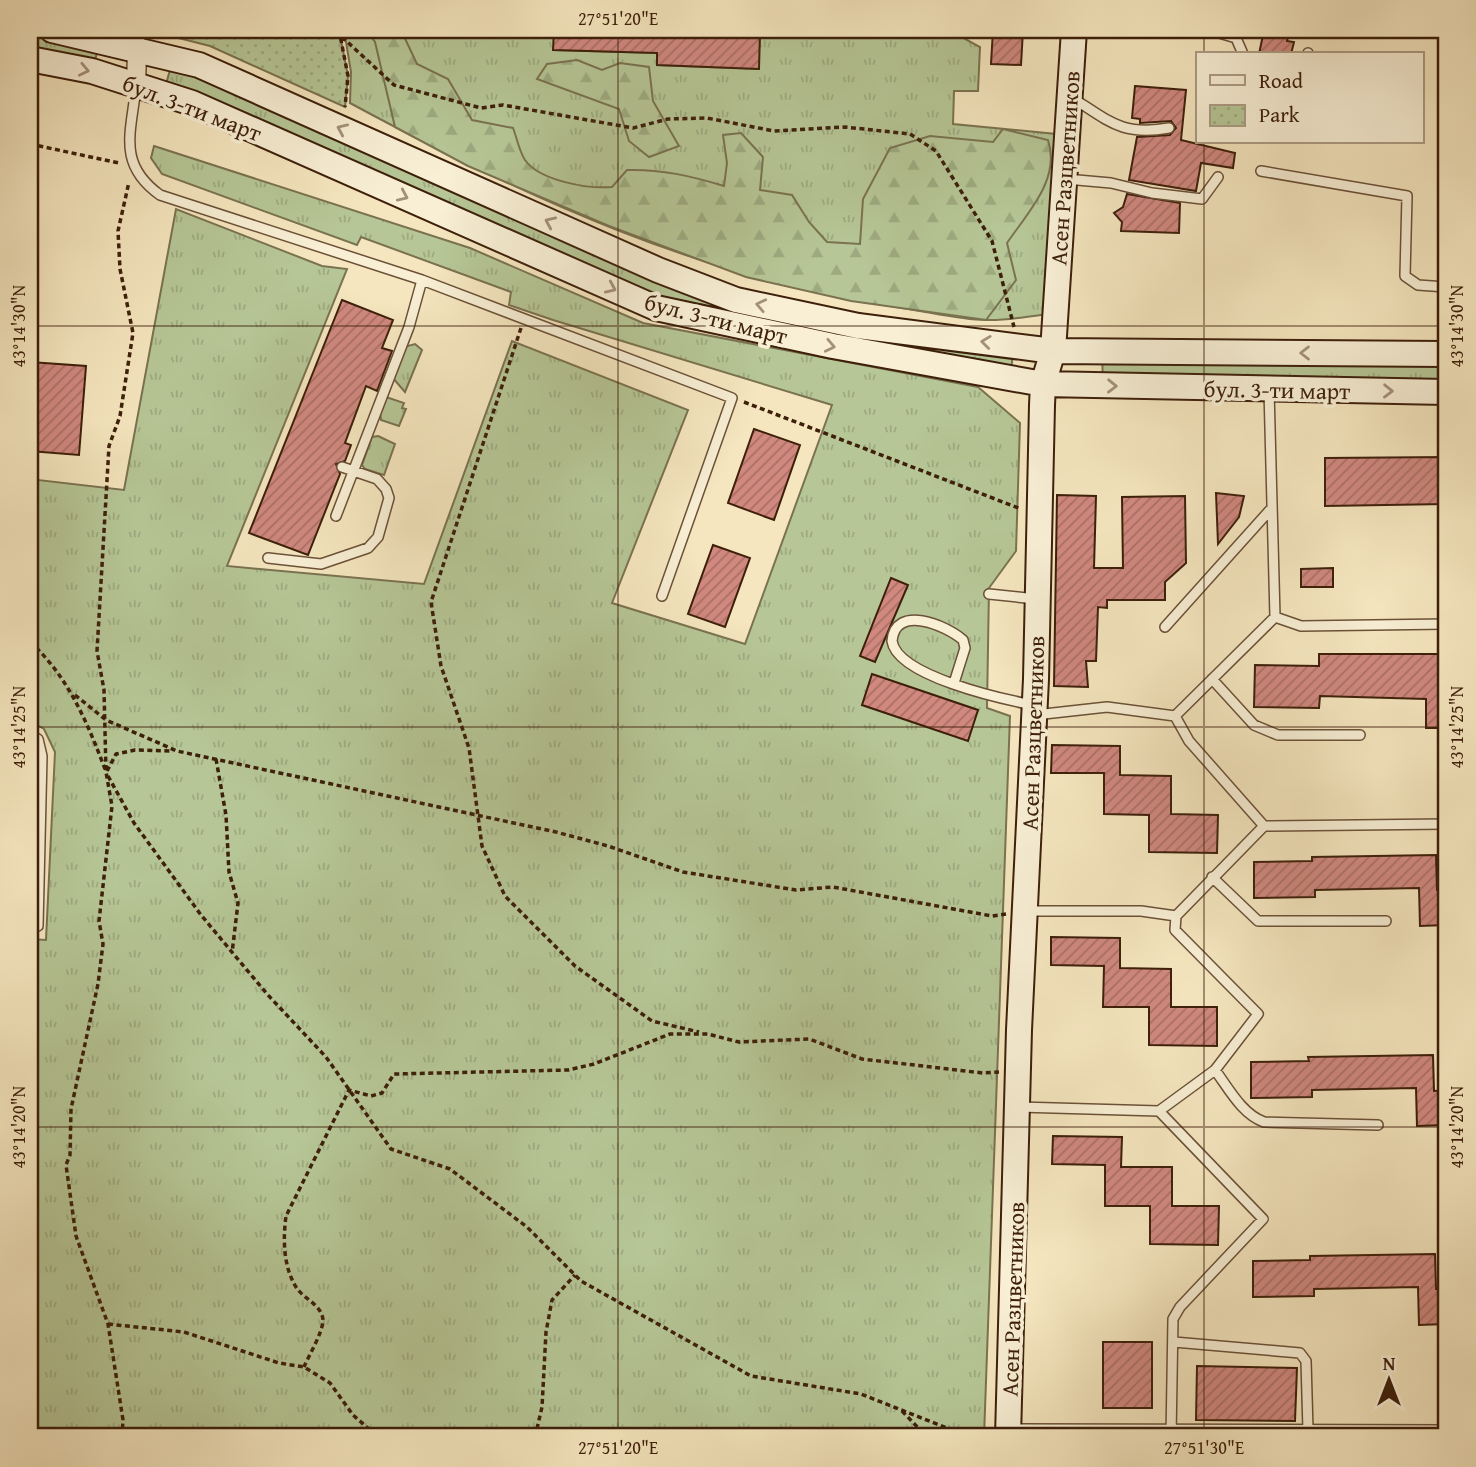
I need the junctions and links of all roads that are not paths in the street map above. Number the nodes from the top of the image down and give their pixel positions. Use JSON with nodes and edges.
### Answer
{"nodes":[{"id":1,"x":52,"y":30,"type":"edge"},
{"id":2,"x":1074,"y":30,"type":"edge"},
{"id":3,"x":1209,"y":30,"type":"edge"},
{"id":4,"x":135,"y":40,"type":"edge"},
{"id":5,"x":1242,"y":52,"type":"edge"},
{"id":6,"x":30,"y":59,"type":"edge"},
{"id":7,"x":136,"y":87,"type":"junction"},
{"id":8,"x":1070,"y":96,"type":"junction"},
{"id":9,"x":1169,"y":128,"type":"dead end"},
{"id":10,"x":1261,"y":171,"type":"dead end"},
{"id":11,"x":1218,"y":177,"type":"dead end"},
{"id":12,"x":1065,"y":179,"type":"junction"},
{"id":13,"x":422,"y":280,"type":"junction"},
{"id":14,"x":1446,"y":287,"type":"edge"},
{"id":15,"x":1053,"y":351,"type":"junction"},
{"id":16,"x":1446,"y":354,"type":"edge"},
{"id":17,"x":1043,"y":384,"type":"junction"},
{"id":18,"x":1269,"y":390,"type":"junction"},
{"id":19,"x":1446,"y":392,"type":"edge"},
{"id":20,"x":342,"y":467,"type":"dead end"},
{"id":21,"x":353,"y":471,"type":"junction"},
{"id":22,"x":1270,"y":510,"type":"junction"},
{"id":23,"x":336,"y":516,"type":"dead end"},
{"id":24,"x":268,"y":558,"type":"dead end"},
{"id":25,"x":989,"y":594,"type":"dead end"},
{"id":26,"x":662,"y":596,"type":"dead end"},
{"id":27,"x":1038,"y":599,"type":"junction"},
{"id":28,"x":1275,"y":617,"type":"junction"},
{"id":29,"x":1446,"y":624,"type":"edge"},
{"id":30,"x":1165,"y":627,"type":"dead end"},
{"id":31,"x":1212,"y":679,"type":"junction"},
{"id":32,"x":954,"y":683,"type":"junction"},
{"id":33,"x":1034,"y":710,"type":"junction"},
{"id":34,"x":1175,"y":716,"type":"junction"},
{"id":35,"x":30,"y":735,"type":"edge"},
{"id":36,"x":1360,"y":735,"type":"dead end"},
{"id":37,"x":1446,"y":824,"type":"edge"},
{"id":38,"x":1264,"y":826,"type":"junction"},
{"id":39,"x":1212,"y":877,"type":"junction"},
{"id":40,"x":1026,"y":911,"type":"junction"},
{"id":41,"x":1177,"y":916,"type":"junction"},
{"id":42,"x":1386,"y":921,"type":"dead end"},
{"id":43,"x":30,"y":925,"type":"edge"},
{"id":44,"x":1215,"y":1070,"type":"junction"},
{"id":45,"x":1018,"y":1107,"type":"junction"},
{"id":46,"x":1159,"y":1111,"type":"junction"},
{"id":47,"x":1378,"y":1125,"type":"dead end"},
{"id":48,"x":1174,"y":1342,"type":"junction"},
{"id":49,"x":1308,"y":1430,"type":"junction"},
{"id":50,"x":1446,"y":1430,"type":"edge"},
{"id":51,"x":1003,"y":1434,"type":"edge"},
{"id":52,"x":1171,"y":1434,"type":"edge"},
{"id":53,"x":1403,"y":1434,"type":"edge"}],
"edges":[{"from":1,"to":4,"type":"street","name":"бул. 3-ти март"},
{"from":2,"to":8,"type":"street","name":"Асен Разцветников"},
{"from":3,"to":5,"type":"lane"},
{"from":4,"to":7,"type":"street"},
{"from":15,"to":4,"type":"street","name":"бул. 3-ти март","one_way":true},
{"from":6,"to":7,"type":"street","name":"бул. 3-ти март","one_way":true},
{"from":7,"to":13,"type":"lane"},
{"from":7,"to":17,"type":"street","name":"бул. 3-ти март","one_way":true},
{"from":8,"to":9,"type":"lane"},
{"from":8,"to":12,"type":"street","name":"Асен Разцветников"},
{"from":10,"to":14,"type":"lane"},
{"from":11,"to":12,"type":"lane"},
{"from":12,"to":15,"type":"street","name":"Асен Разцветников"},
{"from":13,"to":21,"type":"lane"},
{"from":13,"to":26,"type":"lane"},
{"from":16,"to":15,"type":"street","name":"бул. 3-ти март","one_way":true},
{"from":15,"to":17,"type":"street","name":"Асен Разцветников"},
{"from":17,"to":18,"type":"street","name":"бул. 3-ти март","one_way":true},
{"from":17,"to":27,"type":"street","name":"Асен Разцветников"},
{"from":18,"to":19,"type":"street","name":"бул. 3-ти март","one_way":true},
{"from":18,"to":22,"type":"lane"},
{"from":20,"to":21,"type":"lane"},
{"from":21,"to":23,"type":"lane"},
{"from":21,"to":24,"type":"lane"},
{"from":22,"to":28,"type":"lane"},
{"from":22,"to":30,"type":"lane"},
{"from":25,"to":27,"type":"lane"},
{"from":27,"to":33,"type":"street","name":"Асен Разцветников"},
{"from":28,"to":29,"type":"lane"},
{"from":28,"to":31,"type":"lane"},
{"from":31,"to":34,"type":"lane"},
{"from":31,"to":36,"type":"lane"},
{"from":32,"to":32,"type":"lane"},
{"from":32,"to":33,"type":"lane"},
{"from":33,"to":34,"type":"lane"},
{"from":33,"to":40,"type":"street","name":"Асен Разцветников"},
{"from":34,"to":38,"type":"lane"},
{"from":35,"to":43,"type":"lane"},
{"from":37,"to":38,"type":"lane"},
{"from":38,"to":39,"type":"lane"},
{"from":39,"to":41,"type":"lane"},
{"from":39,"to":42,"type":"lane"},
{"from":40,"to":41,"type":"lane"},
{"from":40,"to":45,"type":"street","name":"Асен Разцветников"},
{"from":41,"to":44,"type":"lane"},
{"from":44,"to":46,"type":"lane"},
{"from":44,"to":47,"type":"lane"},
{"from":45,"to":46,"type":"lane"},
{"from":45,"to":51,"type":"street","name":"Асен Разцветников"},
{"from":46,"to":48,"type":"lane"},
{"from":48,"to":49,"type":"lane"},
{"from":48,"to":52,"type":"lane"},
{"from":49,"to":52,"type":"lane"},
{"from":49,"to":53,"type":"lane"},
{"from":50,"to":53,"type":"lane"},
{"from":51,"to":52,"type":"lane"}]}
